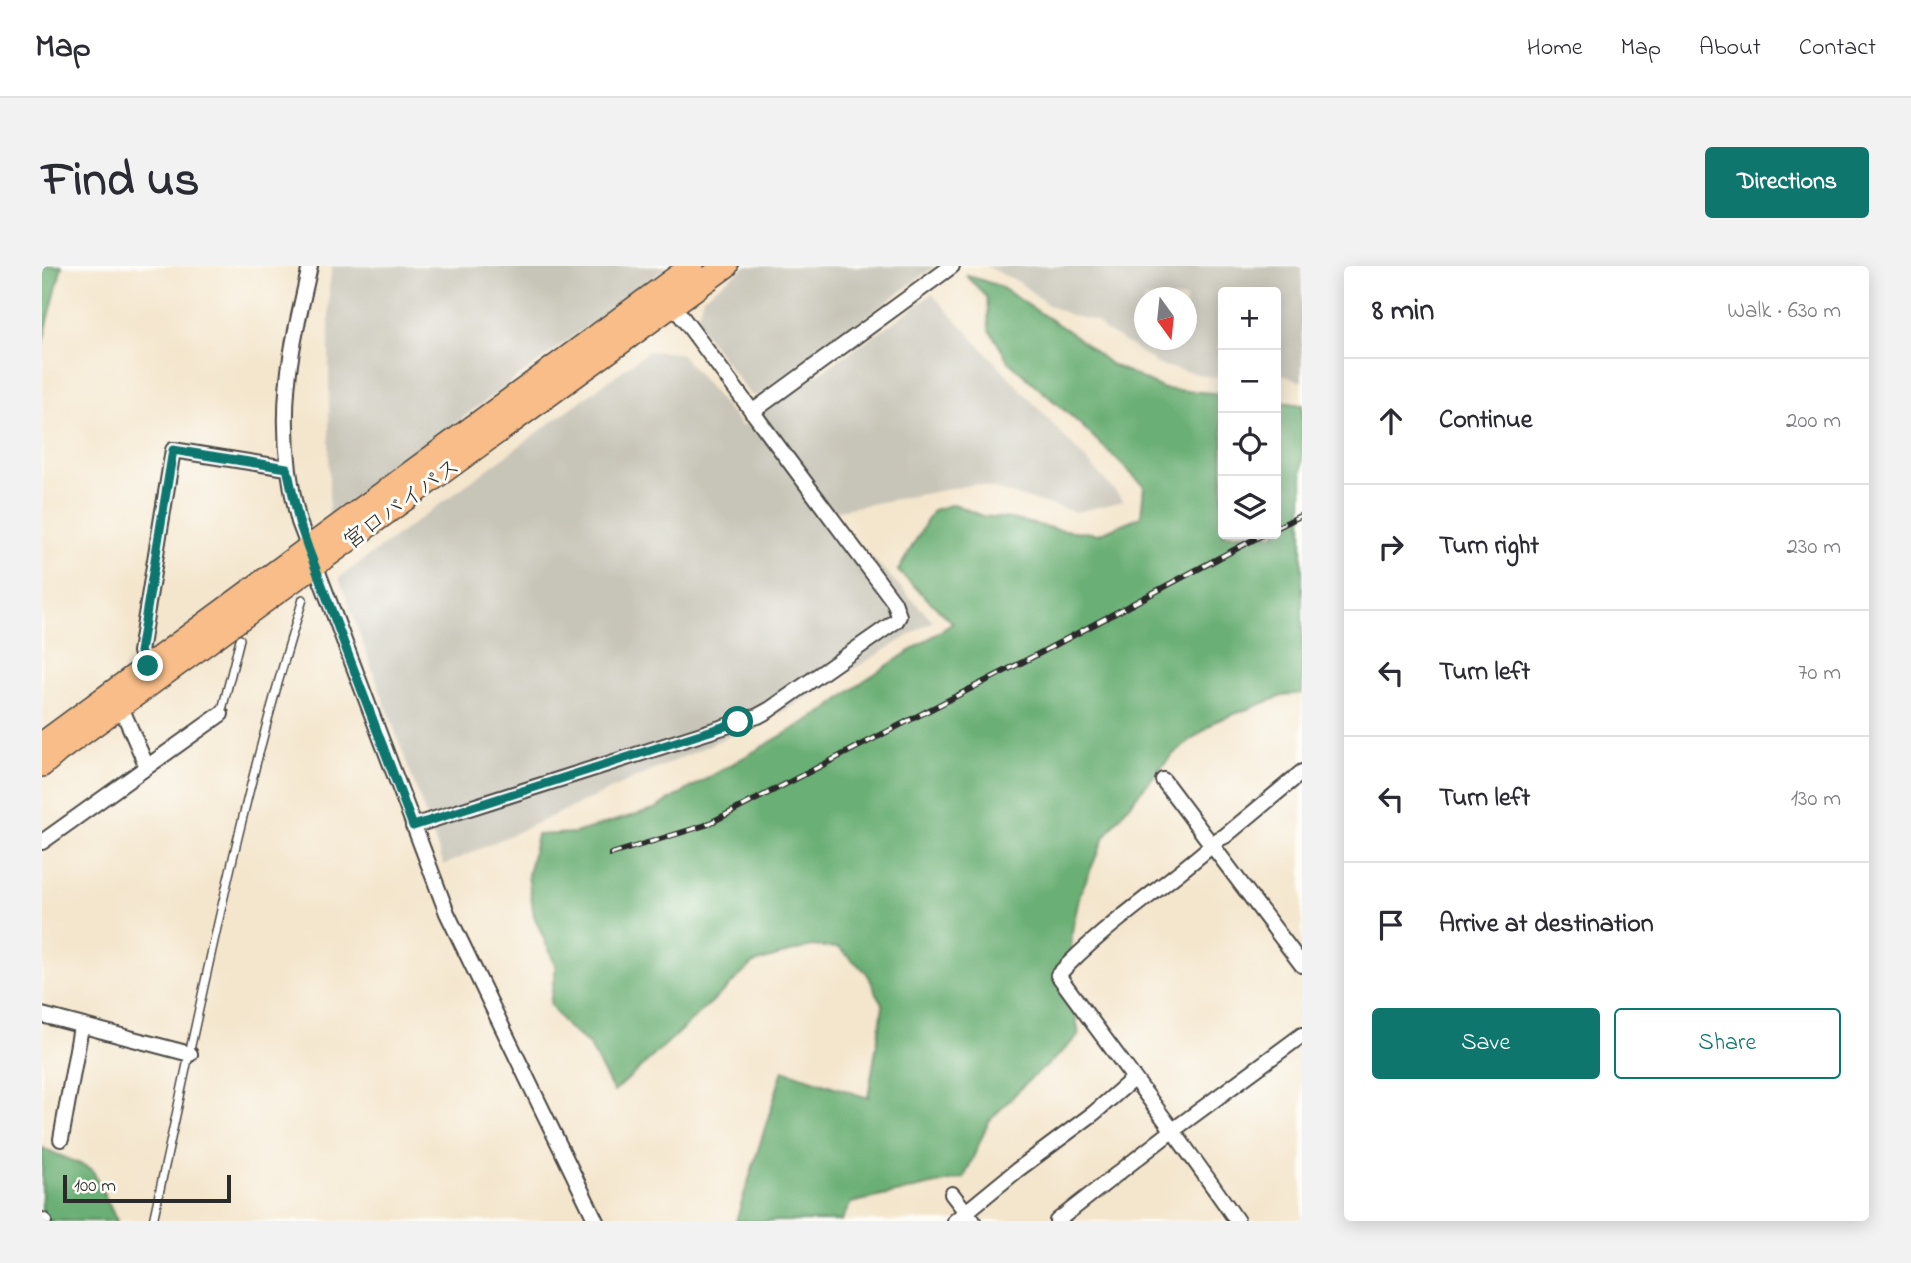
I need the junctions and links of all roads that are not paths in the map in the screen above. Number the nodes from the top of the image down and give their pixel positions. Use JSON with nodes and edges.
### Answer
{"nodes":[{"id":1,"x":310,"y":266,"type":"edge"},
{"id":2,"x":692,"y":266,"type":"edge"},
{"id":3,"x":726,"y":266,"type":"edge"},
{"id":4,"x":952,"y":266,"type":"edge"},
{"id":5,"x":673,"y":305,"type":"junction"},
{"id":6,"x":752,"y":412,"type":"junction"},
{"id":7,"x":287,"y":468,"type":"junction"},
{"id":8,"x":311,"y":557,"type":"junction"},
{"id":9,"x":303,"y":599,"type":"dead end"},
{"id":10,"x":240,"y":639,"type":"dead end"},
{"id":11,"x":148,"y":666,"type":"junction"},
{"id":12,"x":121,"y":706,"type":"junction"},
{"id":13,"x":221,"y":713,"type":"joint"},
{"id":14,"x":42,"y":744,"type":"edge"},
{"id":15,"x":42,"y":765,"type":"edge"},
{"id":16,"x":147,"y":767,"type":"junction"},
{"id":17,"x":1302,"y":772,"type":"edge"},
{"id":18,"x":1163,"y":780,"type":"dead end"},
{"id":19,"x":413,"y":826,"type":"junction"},
{"id":20,"x":42,"y":842,"type":"edge"},
{"id":21,"x":1212,"y":845,"type":"junction"},
{"id":22,"x":1302,"y":965,"type":"edge"},
{"id":23,"x":42,"y":1015,"type":"edge"},
{"id":24,"x":81,"y":1027,"type":"junction"},
{"id":25,"x":1302,"y":1035,"type":"edge"},
{"id":26,"x":190,"y":1054,"type":"junction"},
{"id":27,"x":1133,"y":1079,"type":"junction"},
{"id":28,"x":1172,"y":1131,"type":"junction"},
{"id":29,"x":61,"y":1139,"type":"dead end"},
{"id":30,"x":951,"y":1194,"type":"dead end"},
{"id":31,"x":964,"y":1218,"type":"edge"},
{"id":32,"x":153,"y":1221,"type":"edge"},
{"id":33,"x":596,"y":1221,"type":"edge"},
{"id":34,"x":1057,"y":1221,"type":"edge"},
{"id":35,"x":1237,"y":1221,"type":"edge"}],
"edges":[{"from":1,"to":7,"type":"street"},
{"from":2,"to":8,"type":"highway","name":"宮口バイパス"},
{"from":3,"to":5,"type":"highway","name":"宮口バイパス"},
{"from":4,"to":6,"type":"street"},
{"from":5,"to":6,"type":"street"},
{"from":5,"to":8,"type":"highway","name":"宮口バイパス"},
{"from":6,"to":19,"type":"street"},
{"from":7,"to":8,"type":"street"},
{"from":7,"to":11,"type":"street"},
{"from":8,"to":11,"type":"highway","name":"宮口バイパス"},
{"from":8,"to":12,"type":"highway","name":"宮口バイパス"},
{"from":8,"to":19,"type":"street"},
{"from":9,"to":26,"type":"lane"},
{"from":10,"to":13,"type":"lane"},
{"from":11,"to":14,"type":"highway","name":"宮口バイパス"},
{"from":12,"to":15,"type":"highway","name":"宮口バイパス"},
{"from":12,"to":16,"type":"street"},
{"from":13,"to":16,"type":"street"},
{"from":16,"to":20,"type":"street"},
{"from":17,"to":21,"type":"street"},
{"from":18,"to":21,"type":"street"},
{"from":19,"to":33,"type":"street"},
{"from":21,"to":22,"type":"street"},
{"from":21,"to":27,"type":"street"},
{"from":23,"to":24,"type":"street"},
{"from":24,"to":26,"type":"street"},
{"from":24,"to":29,"type":"street"},
{"from":25,"to":28,"type":"street"},
{"from":26,"to":32,"type":"lane"},
{"from":27,"to":28,"type":"street"},
{"from":27,"to":31,"type":"street"},
{"from":28,"to":34,"type":"street"},
{"from":28,"to":35,"type":"street"},
{"from":30,"to":31,"type":"street"}]}
